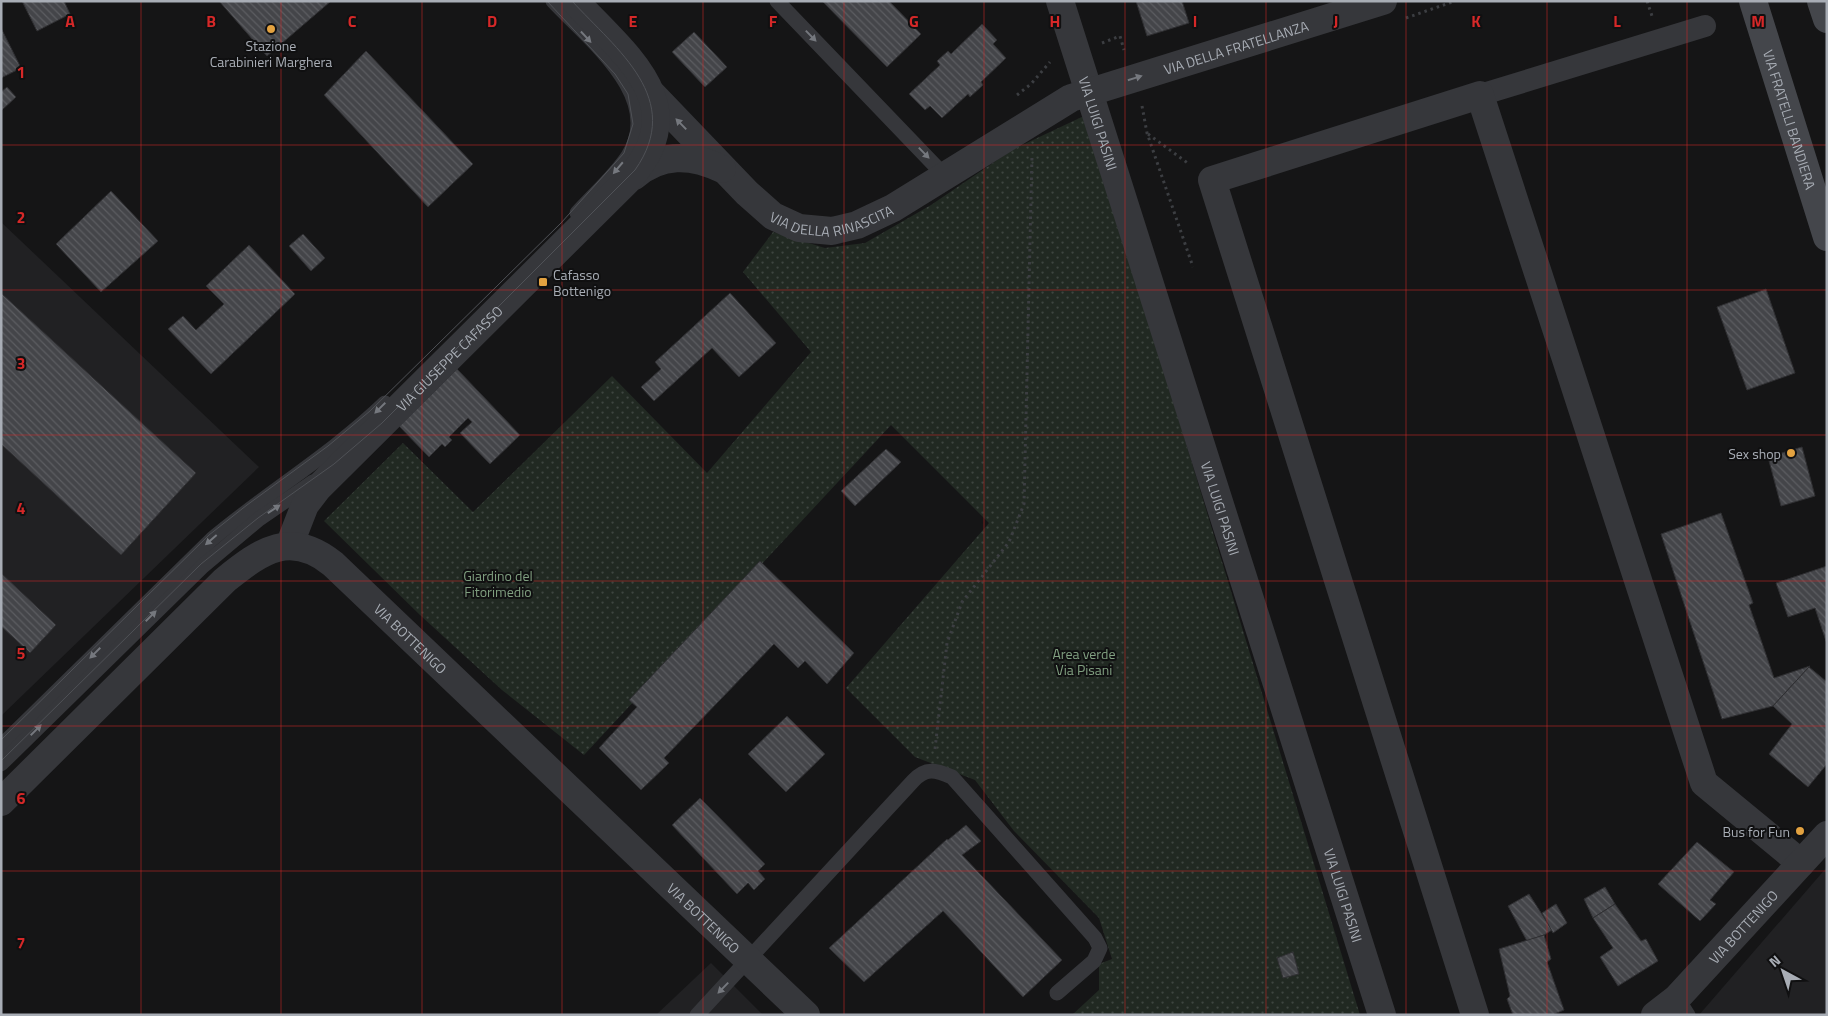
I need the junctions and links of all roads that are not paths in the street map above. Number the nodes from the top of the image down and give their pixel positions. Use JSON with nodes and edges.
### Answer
{"nodes":[{"id":1,"x":553,"y":1,"type":"edge"},
{"id":2,"x":574,"y":1,"type":"edge"},
{"id":3,"x":777,"y":1,"type":"edge"},
{"id":4,"x":1060,"y":1,"type":"edge"},
{"id":5,"x":1383,"y":1,"type":"edge"},
{"id":6,"x":1753,"y":1,"type":"edge"},
{"id":7,"x":1705,"y":26,"type":"dead end"},
{"id":8,"x":1089,"y":93,"type":"junction"},
{"id":9,"x":652,"y":94,"type":"junction"},
{"id":10,"x":1480,"y":95,"type":"junction"},
{"id":11,"x":727,"y":172,"type":"junction"},
{"id":12,"x":944,"y":175,"type":"junction"},
{"id":13,"x":627,"y":182,"type":"junction"},
{"id":14,"x":1827,"y":237,"type":"edge"},
{"id":15,"x":366,"y":440,"type":"junction"},
{"id":16,"x":289,"y":546,"type":"junction"},
{"id":17,"x":1,"y":746,"type":"edge"},
{"id":18,"x":1,"y":764,"type":"edge"},
{"id":19,"x":1,"y":802,"type":"edge"},
{"id":20,"x":1827,"y":835,"type":"edge"},
{"id":21,"x":1802,"y":862,"type":"junction"},
{"id":22,"x":748,"y":962,"type":"junction"},
{"id":23,"x":1057,"y":994,"type":"dead end"},
{"id":24,"x":1683,"y":1006,"type":"edge"},
{"id":25,"x":697,"y":1015,"type":"edge"},
{"id":26,"x":806,"y":1015,"type":"edge"},
{"id":27,"x":1382,"y":1015,"type":"edge"},
{"id":28,"x":1475,"y":1015,"type":"edge"},
{"id":29,"x":1655,"y":1015,"type":"edge"}],
"edges":[{"from":1,"to":17,"type":"lane","name":"VIA GIUSEPPE CAFASSO","one_way":true},
{"from":2,"to":9,"type":"street","name":"VIA DELLA RINASCITA"},
{"from":3,"to":12,"type":"lane","one_way":true},
{"from":4,"to":8,"type":"street","name":"VIA LUIGI PASINI"},
{"from":8,"to":5,"type":"street","name":"VIA DELLA FRATELLANZA","one_way":true},
{"from":6,"to":14,"type":"main road","name":"VIA FRATELLI BANDIERA"},
{"from":7,"to":10,"type":"street"},
{"from":8,"to":12,"type":"street","name":"VIA DELLA RINASCITA"},
{"from":8,"to":27,"type":"street","name":"VIA LUIGI PASINI"},
{"from":11,"to":9,"type":"street","name":"VIA DELLA RINASCITA","one_way":true},
{"from":9,"to":13,"type":"street","name":"VIA DELLA RINASCITA"},
{"from":10,"to":21,"type":"street"},
{"from":10,"to":28,"type":"street"},
{"from":11,"to":12,"type":"street","name":"VIA DELLA RINASCITA"},
{"from":11,"to":13,"type":"street","name":"VIA DELLA RINASCITA"},
{"from":13,"to":15,"type":"street","name":"VIA GIUSEPPE CAFASSO"},
{"from":15,"to":16,"type":"street","name":"VIA GIUSEPPE CAFASSO"},
{"from":18,"to":15,"type":"lane","one_way":true},
{"from":16,"to":19,"type":"street"},
{"from":16,"to":22,"type":"street","name":"VIA BOTTENIGO"},
{"from":20,"to":21,"type":"street","name":"VIA BOTTENIGO"},
{"from":21,"to":24,"type":"street","name":"VIA BOTTENIGO"},
{"from":22,"to":23,"type":"lane"},
{"from":22,"to":25,"type":"lane","one_way":true},
{"from":22,"to":26,"type":"street","name":"VIA BOTTENIGO"},
{"from":24,"to":29,"type":"street","name":"VIA BOTTENIGO"}]}
